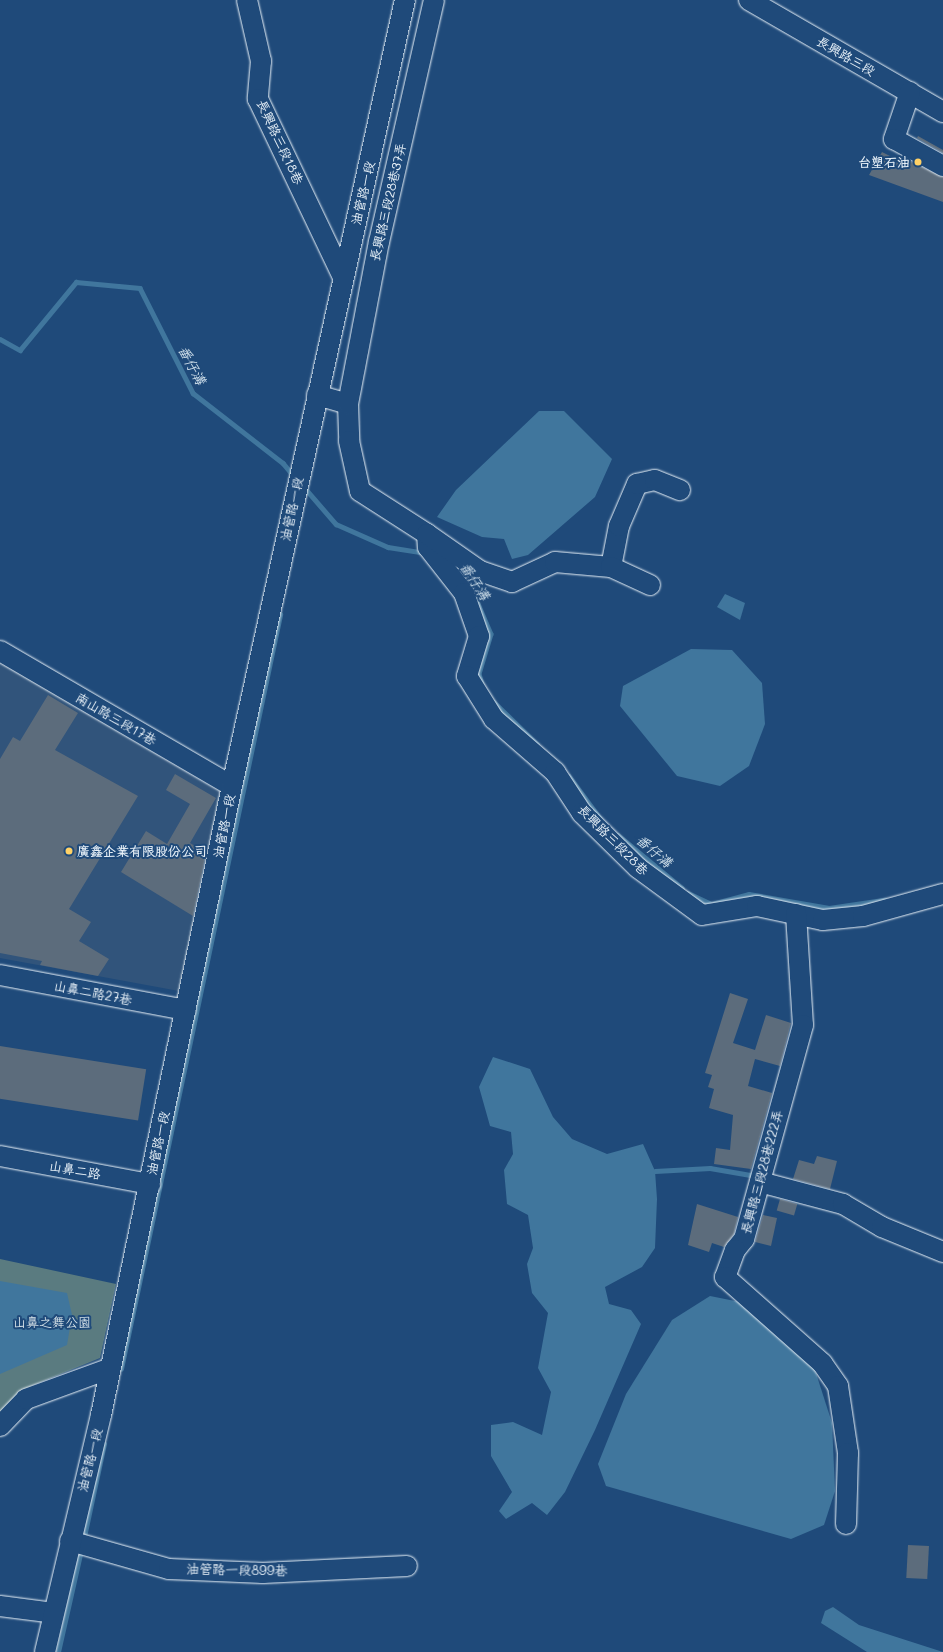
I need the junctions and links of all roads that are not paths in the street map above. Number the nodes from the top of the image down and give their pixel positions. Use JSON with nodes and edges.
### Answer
{"nodes":[{"id":1,"x":247,"y":0,"type":"edge"},
{"id":2,"x":405,"y":0,"type":"edge"},
{"id":3,"x":434,"y":0,"type":"edge"},
{"id":4,"x":749,"y":0,"type":"edge"},
{"id":5,"x":910,"y":92,"type":"junction"},
{"id":6,"x":943,"y":112,"type":"edge"},
{"id":7,"x":943,"y":166,"type":"edge"},
{"id":8,"x":343,"y":277,"type":"junction"},
{"id":9,"x":317,"y":395,"type":"junction"},
{"id":10,"x":348,"y":404,"type":"junction"},
{"id":11,"x":680,"y":490,"type":"dead end"},
{"id":12,"x":427,"y":534,"type":"junction"},
{"id":13,"x":611,"y":567,"type":"junction"},
{"id":14,"x":650,"y":585,"type":"dead end"},
{"id":15,"x":0,"y":651,"type":"edge"},
{"id":16,"x":232,"y":786,"type":"junction"},
{"id":17,"x":943,"y":894,"type":"edge"},
{"id":18,"x":796,"y":914,"type":"junction"},
{"id":19,"x":0,"y":975,"type":"edge"},
{"id":20,"x":186,"y":1010,"type":"junction"},
{"id":21,"x":0,"y":1156,"type":"edge"},
{"id":22,"x":760,"y":1182,"type":"junction"},
{"id":23,"x":150,"y":1184,"type":"junction"},
{"id":24,"x":943,"y":1252,"type":"edge"},
{"id":25,"x":111,"y":1368,"type":"junction"},
{"id":26,"x":0,"y":1426,"type":"edge"},
{"id":27,"x":846,"y":1524,"type":"dead end"},
{"id":28,"x":70,"y":1541,"type":"junction"},
{"id":29,"x":407,"y":1566,"type":"dead end"},
{"id":30,"x":0,"y":1606,"type":"edge"},
{"id":31,"x":54,"y":1613,"type":"junction"},
{"id":32,"x":45,"y":1652,"type":"edge"}],
"edges":[{"from":1,"to":8,"type":"street","name":"長興路三段18巷"},
{"from":2,"to":8,"type":"street","name":"油管路一段"},
{"from":3,"to":10,"type":"street","name":"長興路三段28巷37弄"},
{"from":4,"to":5,"type":"street","name":"長興路三段"},
{"from":5,"to":6,"type":"street","name":"長興路三段"},
{"from":5,"to":7,"type":"street"},
{"from":8,"to":9,"type":"street","name":"油管路一段"},
{"from":9,"to":10,"type":"street"},
{"from":9,"to":16,"type":"street","name":"油管路一段"},
{"from":10,"to":12,"type":"street"},
{"from":11,"to":13,"type":"street"},
{"from":12,"to":13,"type":"street"},
{"from":12,"to":18,"type":"street","name":"長興路三段28巷"},
{"from":13,"to":14,"type":"street"},
{"from":15,"to":16,"type":"street","name":"南山路三段17巷"},
{"from":16,"to":20,"type":"street","name":"油管路一段"},
{"from":17,"to":18,"type":"street","name":"長興路三段28巷"},
{"from":18,"to":22,"type":"street","name":"長興路三段28巷222弄"},
{"from":19,"to":20,"type":"street","name":"山鼻二路27巷"},
{"from":20,"to":23,"type":"street","name":"油管路一段"},
{"from":21,"to":23,"type":"street","name":"山鼻二路"},
{"from":22,"to":24,"type":"street"},
{"from":22,"to":27,"type":"street","name":"長興路三段28巷222弄"},
{"from":23,"to":25,"type":"street","name":"油管路一段"},
{"from":25,"to":26,"type":"street"},
{"from":25,"to":28,"type":"street","name":"油管路一段"},
{"from":28,"to":29,"type":"street","name":"油管路一段899巷"},
{"from":28,"to":31,"type":"street","name":"油管路一段"},
{"from":30,"to":31,"type":"street"},
{"from":31,"to":32,"type":"street","name":"油管路一段"}]}
